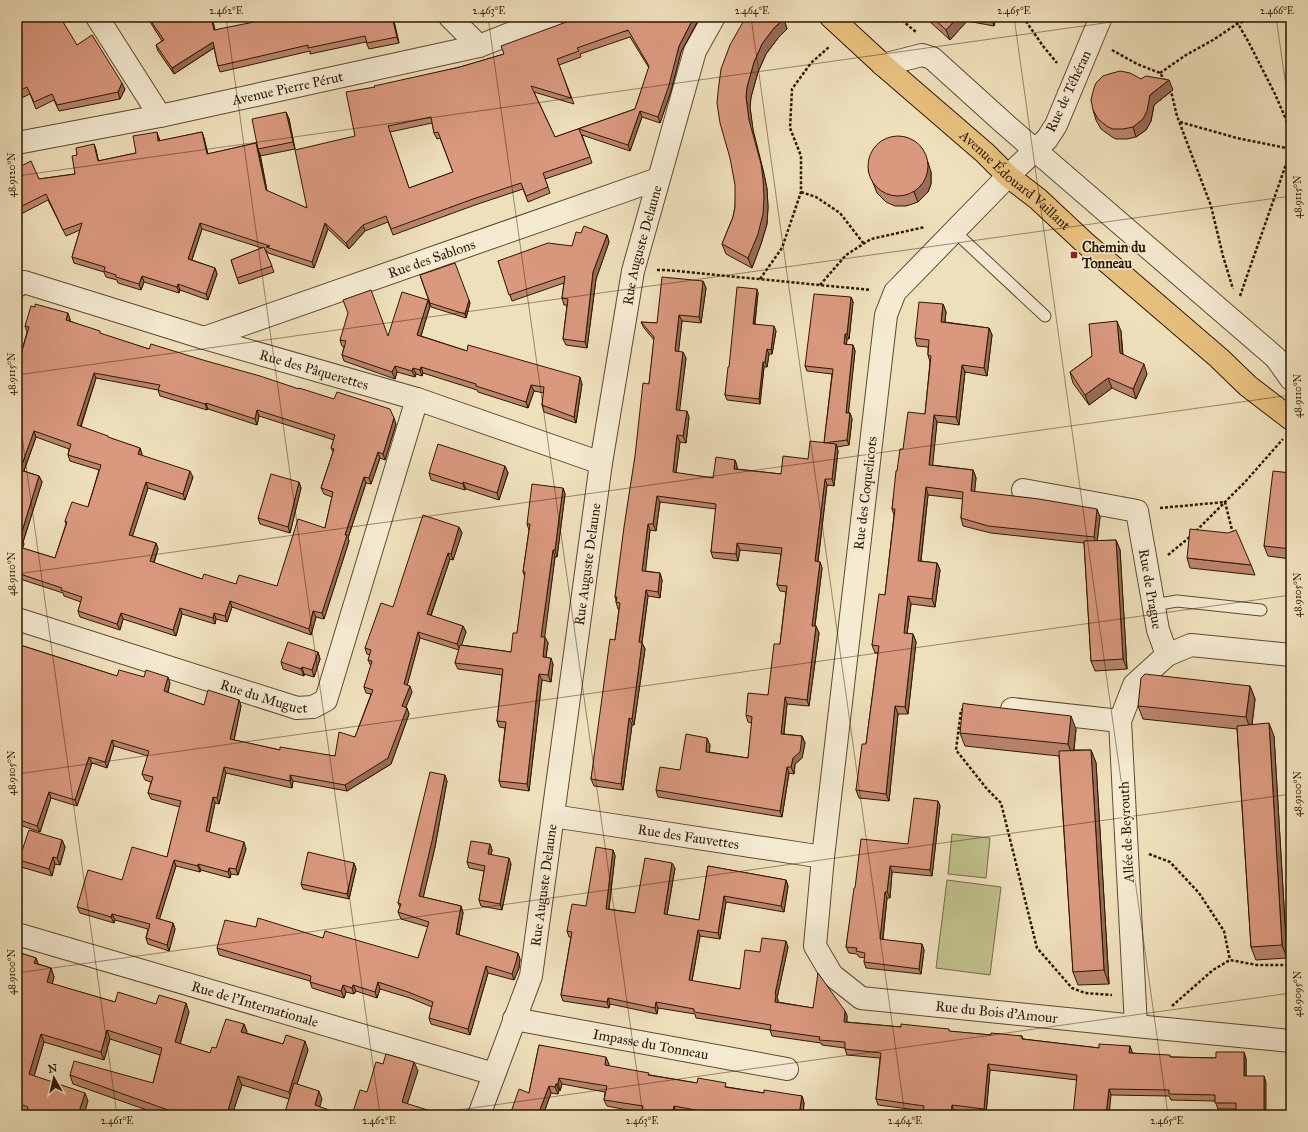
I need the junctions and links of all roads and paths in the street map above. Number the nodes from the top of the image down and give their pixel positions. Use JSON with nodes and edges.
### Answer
{"nodes":[{"id":1,"x":97,"y":17,"type":"edge"},
{"id":2,"x":450,"y":17,"type":"edge"},
{"id":3,"x":552,"y":17,"type":"edge"},
{"id":4,"x":714,"y":17,"type":"edge"},
{"id":5,"x":1023,"y":17,"type":"edge"},
{"id":6,"x":1101,"y":17,"type":"edge"},
{"id":7,"x":1234,"y":17,"type":"edge"},
{"id":8,"x":1255,"y":17,"type":"edge"},
{"id":9,"x":839,"y":24,"type":"edge"},
{"id":10,"x":1237,"y":24,"type":"junction"},
{"id":11,"x":1092,"y":39,"type":"junction"},
{"id":12,"x":479,"y":46,"type":"junction"},
{"id":13,"x":883,"y":65,"type":"junction"},
{"id":14,"x":1160,"y":73,"type":"junction"},
{"id":15,"x":1073,"y":85,"type":"junction"},
{"id":16,"x":160,"y":116,"type":"junction"},
{"id":17,"x":1180,"y":122,"type":"junction"},
{"id":18,"x":1291,"y":131,"type":"edge"},
{"id":19,"x":17,"y":143,"type":"edge"},
{"id":20,"x":1035,"y":150,"type":"junction"},
{"id":21,"x":1291,"y":150,"type":"edge"},
{"id":22,"x":1008,"y":176,"type":"junction"},
{"id":23,"x":658,"y":179,"type":"junction"},
{"id":24,"x":802,"y":192,"type":"junction"},
{"id":25,"x":954,"y":231,"type":"junction"},
{"id":26,"x":864,"y":244,"type":"junction"},
{"id":27,"x":633,"y":271,"type":"junction"},
{"id":28,"x":760,"y":280,"type":"junction"},
{"id":29,"x":21,"y":284,"type":"edge"},
{"id":30,"x":819,"y":286,"type":"junction"},
{"id":31,"x":1233,"y":290,"type":"dead end"},
{"id":32,"x":895,"y":292,"type":"junction"},
{"id":33,"x":1045,"y":316,"type":"dead end"},
{"id":34,"x":1244,"y":331,"type":"junction"},
{"id":35,"x":204,"y":338,"type":"junction"},
{"id":36,"x":1291,"y":379,"type":"edge"},
{"id":37,"x":417,"y":399,"type":"junction"},
{"id":38,"x":1288,"y":428,"type":"edge"},
{"id":39,"x":601,"y":463,"type":"junction"},
{"id":40,"x":1023,"y":490,"type":"dead end"},
{"id":41,"x":1225,"y":502,"type":"junction"},
{"id":42,"x":1137,"y":511,"type":"junction"},
{"id":43,"x":1234,"y":535,"type":"edge"},
{"id":44,"x":1148,"y":571,"type":"junction"},
{"id":45,"x":1154,"y":605,"type":"junction"},
{"id":46,"x":1261,"y":610,"type":"dead end"},
{"id":47,"x":17,"y":619,"type":"edge"},
{"id":48,"x":1291,"y":655,"type":"edge"},
{"id":49,"x":1166,"y":656,"type":"junction"},
{"id":50,"x":973,"y":705,"type":"joint"},
{"id":51,"x":1120,"y":721,"type":"junction"},
{"id":52,"x":553,"y":816,"type":"junction"},
{"id":53,"x":1127,"y":853,"type":"junction"},
{"id":54,"x":823,"y":857,"type":"junction"},
{"id":55,"x":17,"y":934,"type":"edge"},
{"id":56,"x":1230,"y":960,"type":"junction"},
{"id":57,"x":1291,"y":965,"type":"edge"},
{"id":58,"x":1135,"y":996,"type":"junction"},
{"id":59,"x":514,"y":1019,"type":"junction"},
{"id":60,"x":1136,"y":1026,"type":"junction"},
{"id":61,"x":1158,"y":1028,"type":"junction"},
{"id":62,"x":1291,"y":1040,"type":"edge"},
{"id":63,"x":787,"y":1069,"type":"dead end"},
{"id":64,"x":494,"y":1074,"type":"junction"},
{"id":65,"x":479,"y":1115,"type":"edge"}],
"edges":[{"from":1,"to":16,"type":"street"},
{"from":2,"to":12,"type":"street"},
{"from":3,"to":12,"type":"street","name":"Avenue Pierre Pérut"},
{"from":4,"to":23,"type":"street","name":"Rue Auguste Delaune"},
{"from":5,"to":15,"type":"path"},
{"from":6,"to":11,"type":"street","name":"Rue de Téhéran"},
{"from":7,"to":10,"type":"path"},
{"from":8,"to":10,"type":"path"},
{"from":9,"to":13,"type":"main road","name":"Avenue Édouard Vaillant"},
{"from":9,"to":24,"type":"path"},
{"from":10,"to":14,"type":"path"},
{"from":10,"to":18,"type":"path"},
{"from":11,"to":14,"type":"path"},
{"from":11,"to":15,"type":"street","name":"Rue de Téhéran"},
{"from":12,"to":16,"type":"street","name":"Avenue Pierre Pérut"},
{"from":13,"to":20,"type":"street"},
{"from":13,"to":22,"type":"main road","name":"Avenue Édouard Vaillant"},
{"from":14,"to":17,"type":"path"},
{"from":15,"to":20,"type":"street","name":"Rue de Téhéran"},
{"from":16,"to":19,"type":"street","name":"Avenue Pierre Pérut"},
{"from":17,"to":21,"type":"path"},
{"from":17,"to":31,"type":"path"},
{"from":20,"to":22,"type":"street","name":"Rue de Téhéran"},
{"from":20,"to":34,"type":"street"},
{"from":21,"to":34,"type":"path"},
{"from":22,"to":25,"type":"street","name":"Rue des Coquelicots"},
{"from":22,"to":38,"type":"main road","name":"Avenue Édouard Vaillant"},
{"from":23,"to":27,"type":"street","name":"Rue Auguste Delaune"},
{"from":23,"to":35,"type":"street","name":"Rue des Sablons"},
{"from":24,"to":26,"type":"path"},
{"from":24,"to":28,"type":"path"},
{"from":25,"to":26,"type":"path"},
{"from":25,"to":32,"type":"street","name":"Rue des Coquelicots"},
{"from":25,"to":33,"type":"lane"},
{"from":26,"to":30,"type":"path"},
{"from":27,"to":28,"type":"path"},
{"from":27,"to":39,"type":"street","name":"Rue Auguste Delaune"},
{"from":28,"to":30,"type":"path"},
{"from":29,"to":35,"type":"street","name":"Rue des Pâquerettes"},
{"from":30,"to":32,"type":"path"},
{"from":32,"to":54,"type":"street","name":"Rue des Coquelicots"},
{"from":34,"to":36,"type":"street"},
{"from":35,"to":37,"type":"street","name":"Rue des Pâquerettes"},
{"from":37,"to":39,"type":"street","name":"Rue des Pâquerettes"},
{"from":37,"to":47,"type":"street","name":"Rue du Muguet"},
{"from":38,"to":41,"type":"path"},
{"from":39,"to":52,"type":"street","name":"Rue Auguste Delaune"},
{"from":40,"to":42,"type":"street"},
{"from":41,"to":42,"type":"path"},
{"from":41,"to":43,"type":"path"},
{"from":41,"to":44,"type":"path"},
{"from":42,"to":44,"type":"street","name":"Rue de Prague"},
{"from":44,"to":45,"type":"street","name":"Rue de Prague"},
{"from":45,"to":46,"type":"lane"},
{"from":45,"to":49,"type":"street","name":"Rue de Prague"},
{"from":48,"to":49,"type":"street"},
{"from":49,"to":51,"type":"street","name":"Allée de Beyrouth"},
{"from":50,"to":51,"type":"street"},
{"from":50,"to":58,"type":"path"},
{"from":51,"to":53,"type":"street","name":"Allée de Beyrouth"},
{"from":52,"to":54,"type":"street","name":"Rue des Fauvettes"},
{"from":52,"to":59,"type":"street","name":"Rue Auguste Delaune"},
{"from":53,"to":56,"type":"path"},
{"from":53,"to":58,"type":"street","name":"Allée de Beyrouth"},
{"from":54,"to":60,"type":"street","name":"Rue du Bois d'Amour"},
{"from":55,"to":64,"type":"street","name":"Rue de l'Internationale"},
{"from":56,"to":57,"type":"path"},
{"from":56,"to":61,"type":"path"},
{"from":58,"to":60,"type":"street","name":"Allée de Beyrouth"},
{"from":59,"to":63,"type":"street","name":"Impasse du Tonneau"},
{"from":59,"to":64,"type":"street","name":"Rue Auguste Delaune"},
{"from":60,"to":61,"type":"street","name":"Rue du Bois d'Amour"},
{"from":61,"to":62,"type":"street","name":"Rue du Bois d'Amour"},
{"from":64,"to":65,"type":"street","name":"Rue Auguste Delaune"}]}
